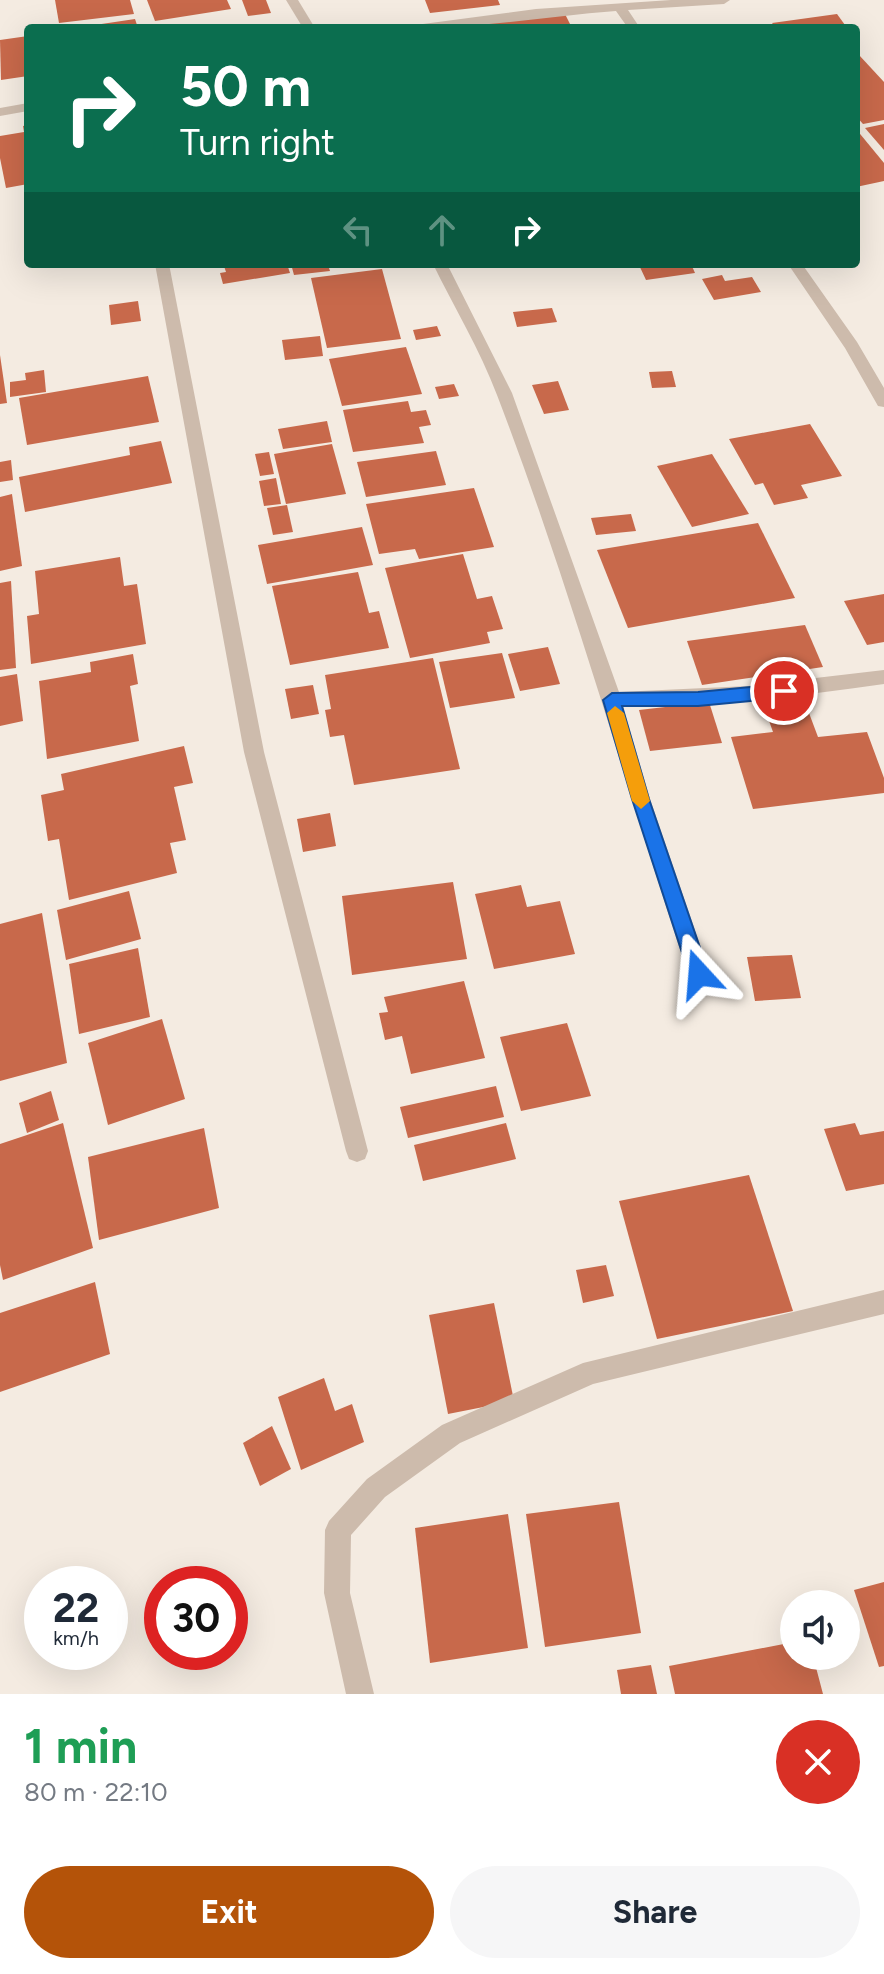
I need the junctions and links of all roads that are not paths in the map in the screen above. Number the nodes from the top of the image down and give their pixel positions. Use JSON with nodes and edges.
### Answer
{"nodes":[{"id":1,"x":292,"y":0,"type":"edge"},
{"id":2,"x":724,"y":0,"type":"edge"},
{"id":3,"x":619,"y":6,"type":"junction"},
{"id":4,"x":307,"y":24,"type":"edge"},
{"id":5,"x":453,"y":24,"type":"edge"},
{"id":6,"x":631,"y":24,"type":"edge"},
{"id":7,"x":24,"y":108,"type":"edge"},
{"id":8,"x":0,"y":112,"type":"edge"},
{"id":9,"x":163,"y":268,"type":"edge"},
{"id":10,"x":442,"y":268,"type":"edge"},
{"id":11,"x":798,"y":268,"type":"edge"},
{"id":12,"x":884,"y":402,"type":"edge"},
{"id":13,"x":884,"y":677,"type":"edge"},
{"id":14,"x":612,"y":700,"type":"junction"},
{"id":15,"x":699,"y":974,"type":"dead end"},
{"id":16,"x":357,"y":1151,"type":"dead end"},
{"id":17,"x":884,"y":1302,"type":"edge"},
{"id":18,"x":360,"y":1694,"type":"edge"}],
"edges":[{"from":1,"to":4,"type":"street"},
{"from":2,"to":3,"type":"street"},
{"from":3,"to":5,"type":"street"},
{"from":3,"to":6,"type":"street"},
{"from":7,"to":8,"type":"street"},
{"from":9,"to":16,"type":"street"},
{"from":10,"to":14,"type":"street"},
{"from":11,"to":12,"type":"street"},
{"from":13,"to":14,"type":"street"},
{"from":14,"to":15,"type":"street"},
{"from":17,"to":18,"type":"street"}]}
